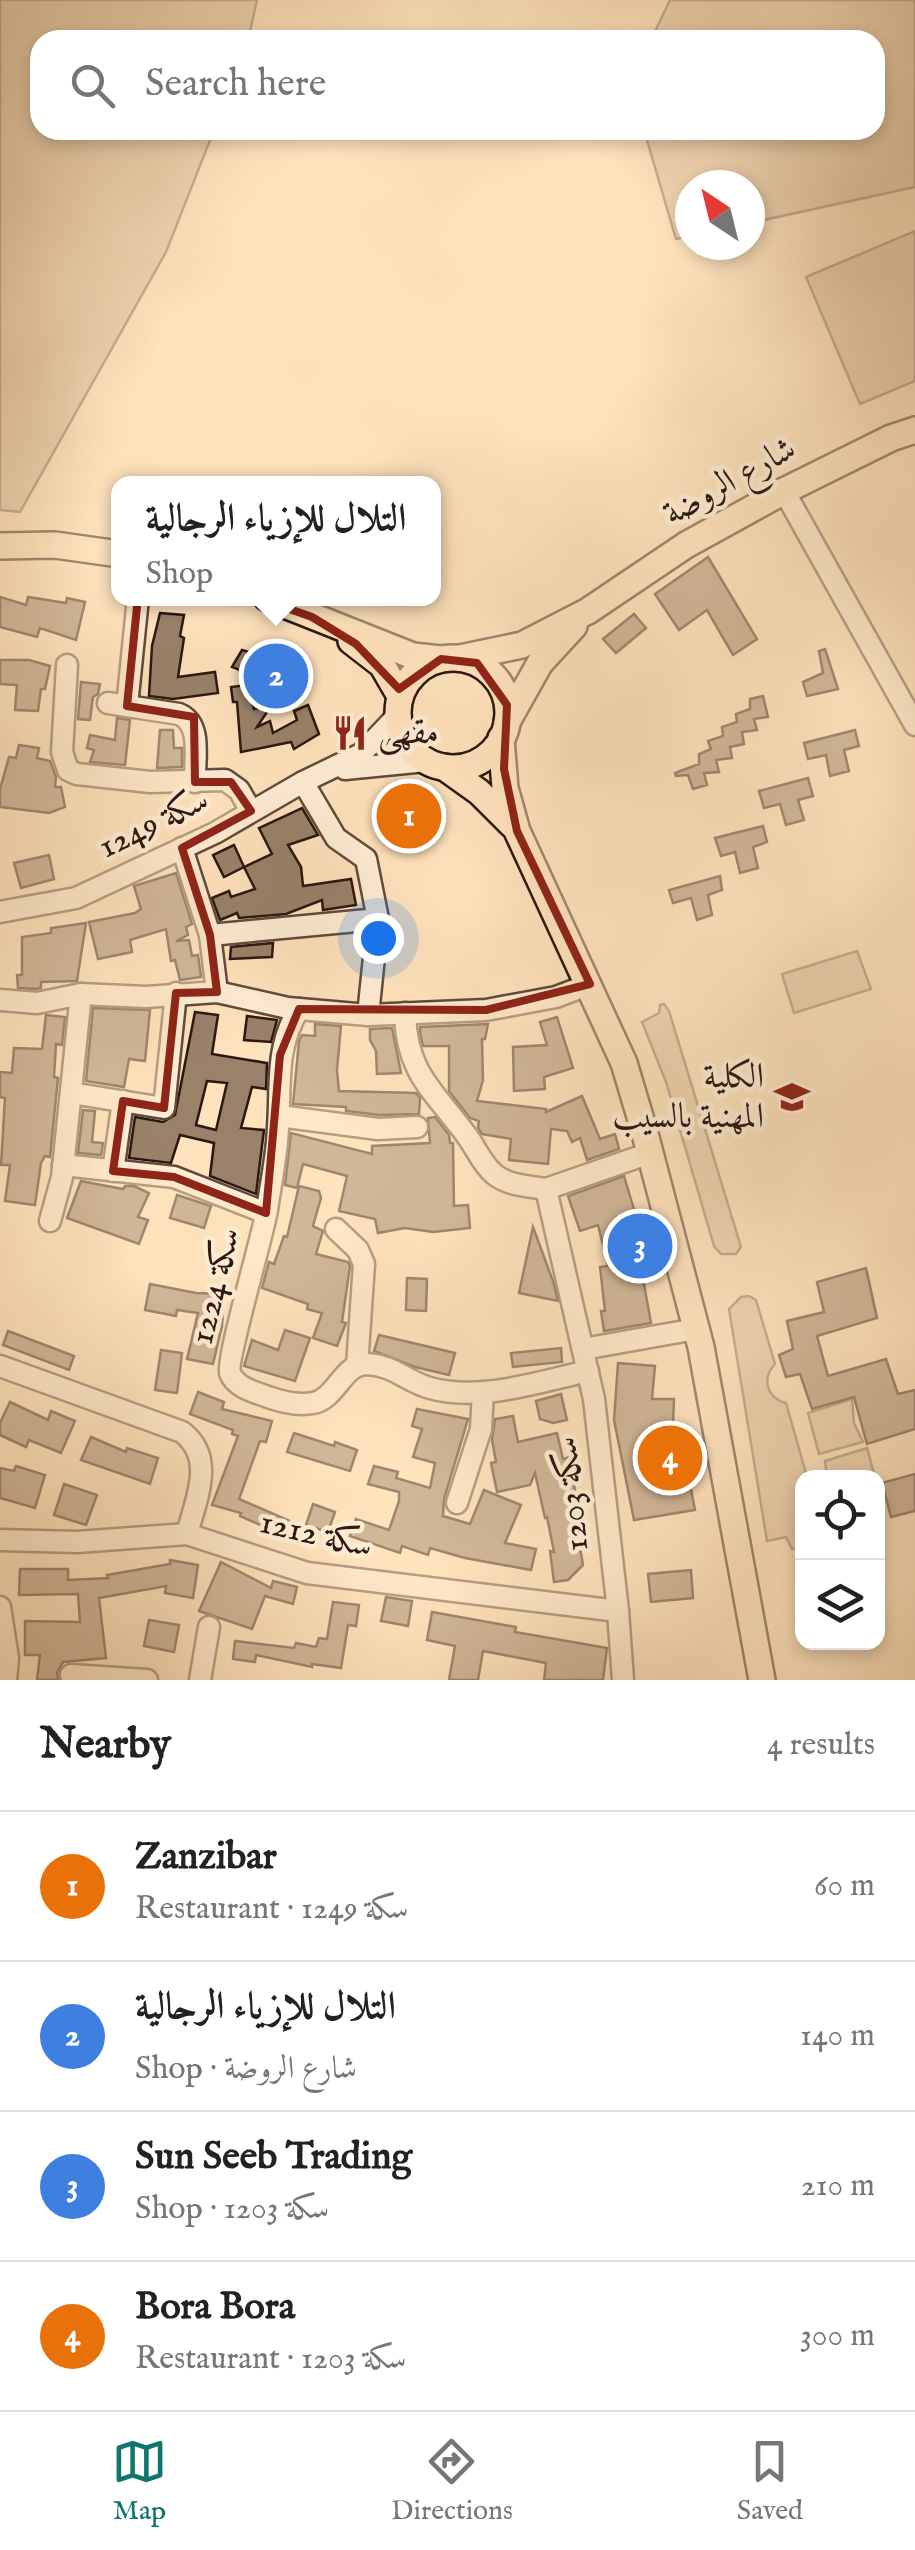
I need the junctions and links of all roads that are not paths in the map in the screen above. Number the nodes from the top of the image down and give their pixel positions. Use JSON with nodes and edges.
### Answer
{"nodes":[{"id":1,"x":915,"y":430,"type":"edge"},
{"id":2,"x":784,"y":490,"type":"junction"},
{"id":3,"x":0,"y":546,"type":"edge"},
{"id":4,"x":111,"y":553,"type":"edge"},
{"id":5,"x":136,"y":606,"type":"edge"},
{"id":6,"x":285,"y":606,"type":"edge"},
{"id":7,"x":588,"y":612,"type":"junction"},
{"id":8,"x":312,"y":618,"type":"junction"},
{"id":9,"x":450,"y":658,"type":"junction"},
{"id":10,"x":67,"y":666,"type":"dead end"},
{"id":11,"x":399,"y":705,"type":"junction"},
{"id":12,"x":915,"y":725,"type":"edge"},
{"id":13,"x":504,"y":730,"type":"junction"},
{"id":14,"x":435,"y":764,"type":"junction"},
{"id":15,"x":328,"y":772,"type":"junction"},
{"id":16,"x":194,"y":782,"type":"junction"},
{"id":17,"x":303,"y":782,"type":"junction"},
{"id":18,"x":250,"y":812,"type":"junction"},
{"id":19,"x":517,"y":831,"type":"junction"},
{"id":20,"x":182,"y":848,"type":"junction"},
{"id":21,"x":0,"y":912,"type":"edge"},
{"id":22,"x":378,"y":919,"type":"junction"},
{"id":23,"x":210,"y":934,"type":"junction"},
{"id":24,"x":590,"y":984,"type":"junction"},
{"id":25,"x":217,"y":992,"type":"junction"},
{"id":26,"x":176,"y":993,"type":"junction"},
{"id":27,"x":81,"y":994,"type":"junction"},
{"id":28,"x":0,"y":1000,"type":"edge"},
{"id":29,"x":299,"y":1009,"type":"junction"},
{"id":30,"x":405,"y":1013,"type":"junction"},
{"id":31,"x":368,"y":1014,"type":"junction"},
{"id":32,"x":71,"y":1093,"type":"junction"},
{"id":33,"x":122,"y":1102,"type":"junction"},
{"id":34,"x":279,"y":1116,"type":"junction"},
{"id":35,"x":417,"y":1127,"type":"dead end"},
{"id":36,"x":650,"y":1153,"type":"junction"},
{"id":37,"x":63,"y":1165,"type":"junction"},
{"id":38,"x":113,"y":1171,"type":"junction"},
{"id":39,"x":546,"y":1190,"type":"junction"},
{"id":40,"x":266,"y":1213,"type":"junction"},
{"id":41,"x":50,"y":1220,"type":"dead end"},
{"id":42,"x":336,"y":1229,"type":"dead end"},
{"id":43,"x":696,"y":1329,"type":"junction"},
{"id":44,"x":583,"y":1349,"type":"junction"},
{"id":45,"x":0,"y":1366,"type":"edge"},
{"id":46,"x":357,"y":1366,"type":"junction"},
{"id":47,"x":588,"y":1371,"type":"junction"},
{"id":48,"x":483,"y":1392,"type":"junction"},
{"id":49,"x":457,"y":1504,"type":"dead end"},
{"id":50,"x":187,"y":1534,"type":"junction"},
{"id":51,"x":0,"y":1540,"type":"edge"},
{"id":52,"x":0,"y":1607,"type":"edge"},
{"id":53,"x":618,"y":1610,"type":"junction"},
{"id":54,"x":209,"y":1627,"type":"dead end"},
{"id":55,"x":71,"y":1675,"type":"dead end"},
{"id":56,"x":6,"y":1680,"type":"edge"},
{"id":57,"x":147,"y":1680,"type":"edge"},
{"id":58,"x":200,"y":1680,"type":"edge"},
{"id":59,"x":623,"y":1680,"type":"edge"},
{"id":60,"x":762,"y":1680,"type":"edge"}],
"edges":[{"from":1,"to":2,"type":"main road","name":"شارع الروضة"},
{"from":2,"to":7,"type":"main road","name":"شارع الروضة"},
{"from":2,"to":12,"type":"street"},
{"from":3,"to":4,"type":"main road"},
{"from":5,"to":16,"type":"street"},
{"from":6,"to":8,"type":"main road","name":"شارع الروضة"},
{"from":7,"to":9,"type":"main road","name":"شارع الروضة"},
{"from":7,"to":13,"type":"main road","name":"شارع الروضة"},
{"from":8,"to":9,"type":"main road","name":"شارع الروضة"},
{"from":8,"to":11,"type":"main road","name":"شارع الروضة"},
{"from":9,"to":11,"type":"main road"},
{"from":9,"to":13,"type":"main road"},
{"from":10,"to":16,"type":"street"},
{"from":11,"to":14,"type":"main road"},
{"from":11,"to":15,"type":"street","name":"سكة 1249"},
{"from":13,"to":14,"type":"main road"},
{"from":13,"to":19,"type":"main road"},
{"from":14,"to":15,"type":"street","name":"سكة 1249"},
{"from":14,"to":19,"type":"main road"},
{"from":15,"to":17,"type":"street","name":"سكة 1249"},
{"from":16,"to":18,"type":"street"},
{"from":17,"to":18,"type":"street","name":"سكة 1249"},
{"from":17,"to":22,"type":"street"},
{"from":18,"to":20,"type":"street","name":"سكة 1249"},
{"from":19,"to":24,"type":"main road"},
{"from":20,"to":21,"type":"street","name":"سكة 1249"},
{"from":20,"to":23,"type":"street"},
{"from":22,"to":23,"type":"street"},
{"from":22,"to":31,"type":"street"},
{"from":23,"to":25,"type":"street"},
{"from":24,"to":30,"type":"street"},
{"from":24,"to":36,"type":"main road"},
{"from":25,"to":26,"type":"street"},
{"from":25,"to":29,"type":"street"},
{"from":26,"to":27,"type":"street"},
{"from":26,"to":33,"type":"street"},
{"from":27,"to":28,"type":"street"},
{"from":27,"to":32,"type":"street"},
{"from":29,"to":31,"type":"street"},
{"from":29,"to":34,"type":"street","name":"سكة 1224"},
{"from":30,"to":31,"type":"street"},
{"from":30,"to":39,"type":"street"},
{"from":32,"to":33,"type":"street"},
{"from":32,"to":37,"type":"street"},
{"from":33,"to":38,"type":"street"},
{"from":34,"to":35,"type":"street"},
{"from":34,"to":40,"type":"street","name":"سكة 1224"},
{"from":36,"to":39,"type":"street"},
{"from":36,"to":43,"type":"main road"},
{"from":37,"to":38,"type":"street"},
{"from":37,"to":41,"type":"street"},
{"from":38,"to":40,"type":"street"},
{"from":39,"to":44,"type":"street","name":"سكة 1203"},
{"from":40,"to":46,"type":"street","name":"سكة 1224"},
{"from":42,"to":46,"type":"street"},
{"from":43,"to":44,"type":"street"},
{"from":43,"to":60,"type":"main road"},
{"from":44,"to":47,"type":"street","name":"سكة 1203"},
{"from":45,"to":50,"type":"street"},
{"from":46,"to":48,"type":"street"},
{"from":47,"to":48,"type":"street"},
{"from":47,"to":53,"type":"street","name":"سكة 1203"},
{"from":48,"to":49,"type":"street"},
{"from":50,"to":51,"type":"street","name":"سكة 1212"},
{"from":50,"to":53,"type":"street","name":"سكة 1212"},
{"from":52,"to":56,"type":"street"},
{"from":53,"to":59,"type":"street","name":"سكة 1203"},
{"from":54,"to":58,"type":"street"},
{"from":55,"to":57,"type":"street"}]}
